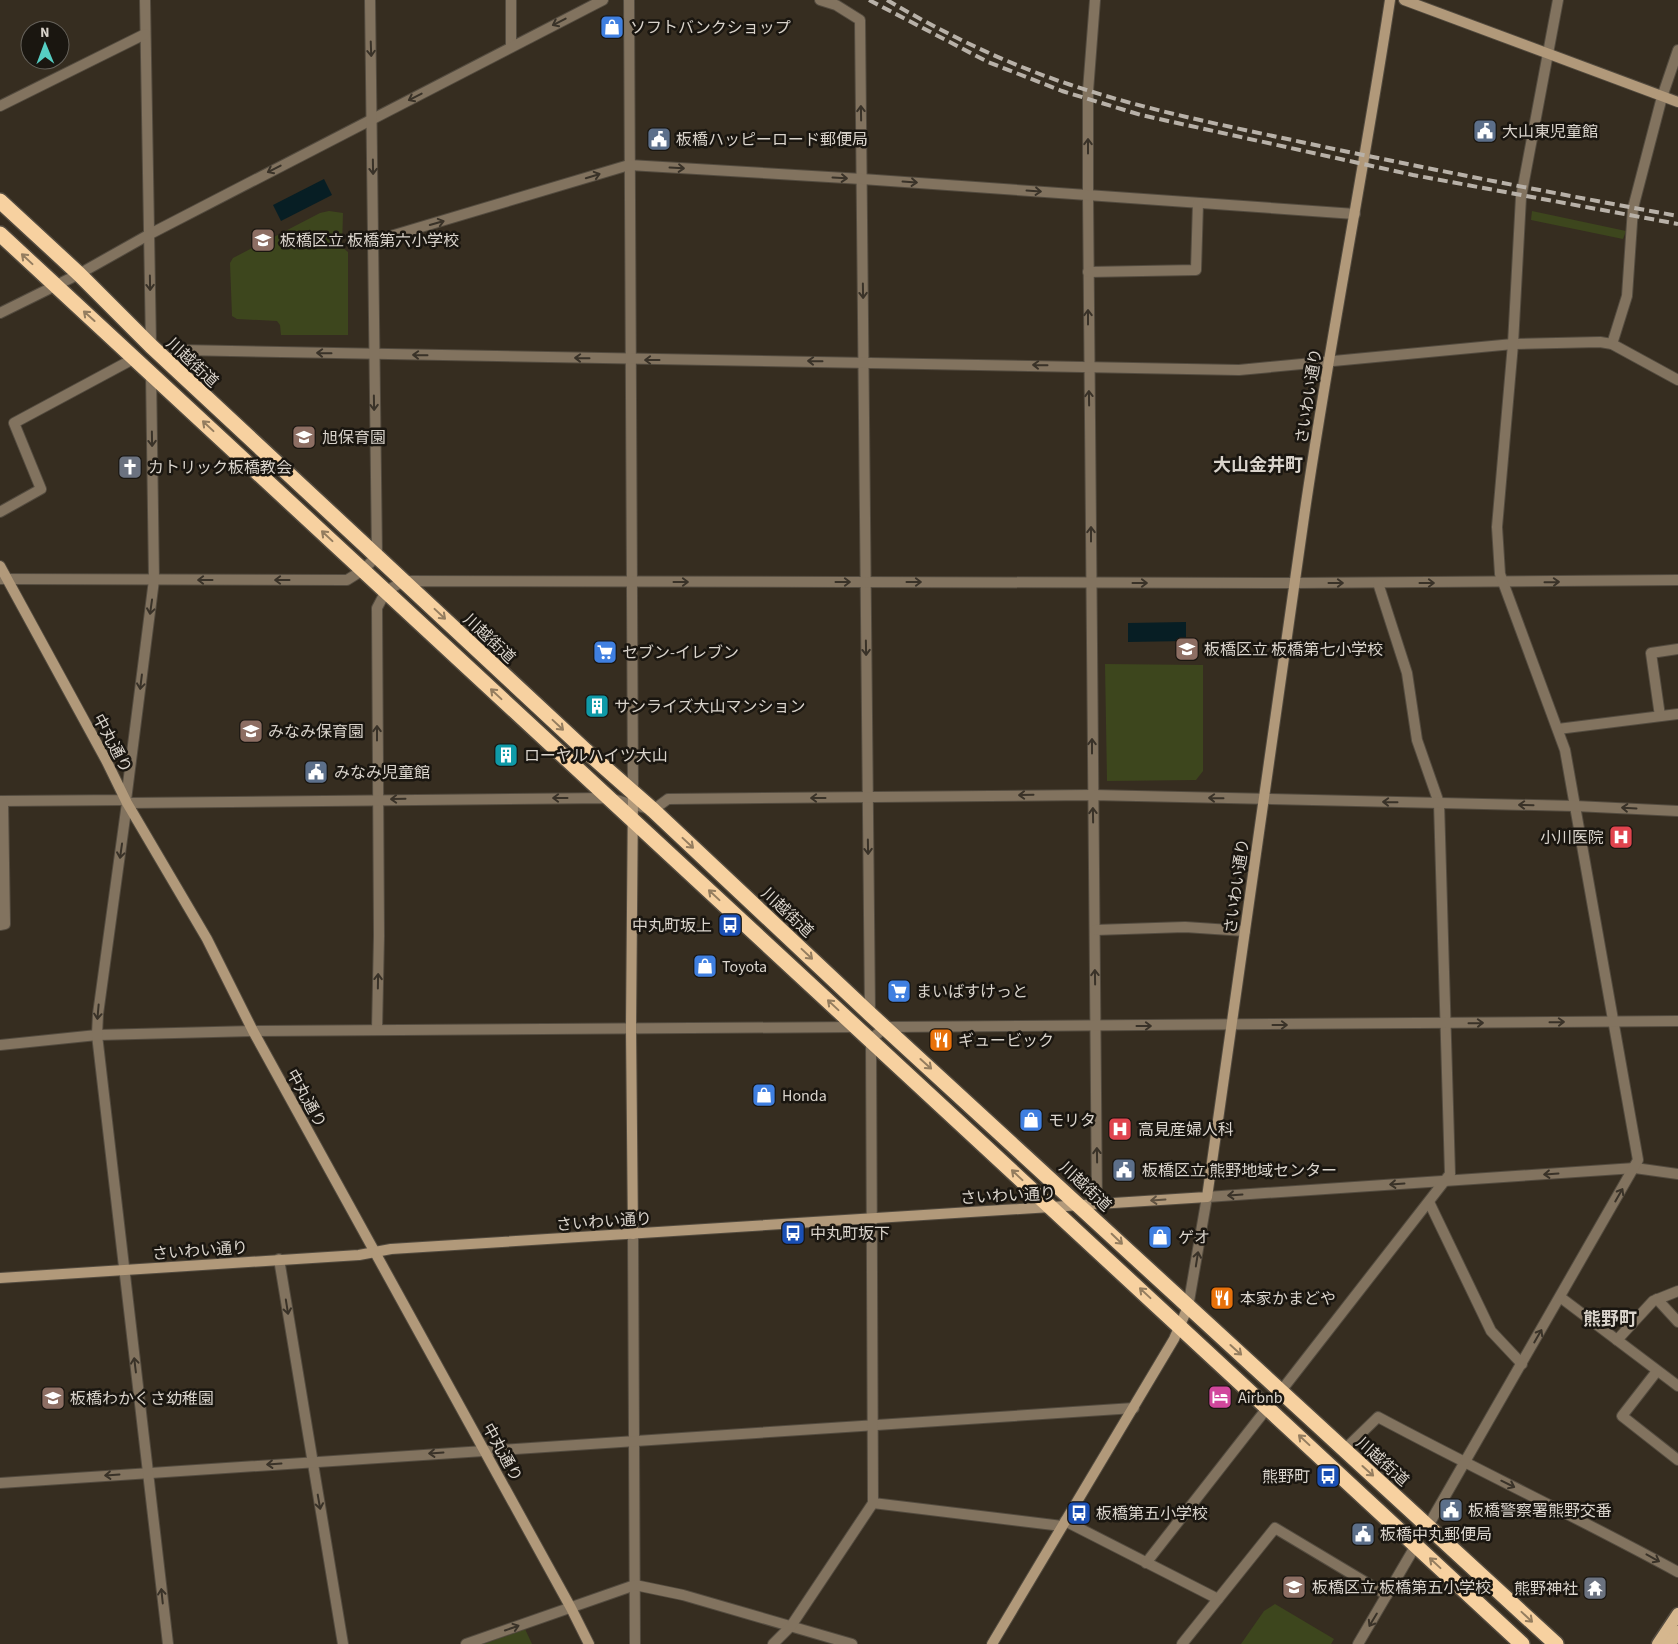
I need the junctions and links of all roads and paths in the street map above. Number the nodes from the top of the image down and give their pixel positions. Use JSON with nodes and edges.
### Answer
{"nodes":[{"id":1,"x":145,"y":0,"type":"edge"},
{"id":2,"x":370,"y":0,"type":"edge"},
{"id":3,"x":512,"y":0,"type":"edge"},
{"id":4,"x":603,"y":0,"type":"edge"},
{"id":5,"x":629,"y":0,"type":"edge"},
{"id":6,"x":820,"y":0,"type":"edge"},
{"id":7,"x":1095,"y":0,"type":"edge"},
{"id":8,"x":1390,"y":0,"type":"edge"},
{"id":9,"x":1404,"y":0,"type":"edge"},
{"id":10,"x":1558,"y":0,"type":"edge"},
{"id":11,"x":145,"y":34,"type":"junction"},
{"id":12,"x":511,"y":47,"type":"junction"},
{"id":13,"x":1678,"y":50,"type":"edge"},
{"id":14,"x":1547,"y":54,"type":"junction"},
{"id":15,"x":1662,"y":96,"type":"junction"},
{"id":16,"x":1678,"y":102,"type":"edge"},
{"id":17,"x":0,"y":106,"type":"edge"},
{"id":18,"x":372,"y":118,"type":"junction"},
{"id":19,"x":629,"y":165,"type":"junction"},
{"id":20,"x":862,"y":179,"type":"junction"},
{"id":21,"x":1088,"y":195,"type":"junction"},
{"id":22,"x":0,"y":201,"type":"edge"},
{"id":23,"x":1198,"y":203,"type":"junction"},
{"id":24,"x":1355,"y":214,"type":"junction"},
{"id":25,"x":0,"y":234,"type":"edge"},
{"id":26,"x":150,"y":234,"type":"junction"},
{"id":27,"x":374,"y":241,"type":"junction"},
{"id":28,"x":1088,"y":272,"type":"junction"},
{"id":29,"x":79,"y":274,"type":"junction"},
{"id":30,"x":54,"y":285,"type":"junction"},
{"id":31,"x":0,"y":313,"type":"edge"},
{"id":32,"x":1513,"y":344,"type":"junction"},
{"id":33,"x":1612,"y":344,"type":"junction"},
{"id":34,"x":151,"y":346,"type":"junction"},
{"id":35,"x":373,"y":354,"type":"junction"},
{"id":36,"x":135,"y":358,"type":"junction"},
{"id":37,"x":631,"y":360,"type":"junction"},
{"id":38,"x":167,"y":362,"type":"junction"},
{"id":39,"x":863,"y":362,"type":"junction"},
{"id":40,"x":1329,"y":362,"type":"junction"},
{"id":41,"x":1088,"y":366,"type":"junction"},
{"id":42,"x":152,"y":372,"type":"junction"},
{"id":43,"x":1678,"y":380,"type":"edge"},
{"id":44,"x":0,"y":512,"type":"edge"},
{"id":45,"x":377,"y":556,"type":"junction"},
{"id":46,"x":0,"y":566,"type":"edge"},
{"id":47,"x":363,"y":570,"type":"junction"},
{"id":48,"x":4,"y":579,"type":"edge"},
{"id":49,"x":154,"y":580,"type":"junction"},
{"id":50,"x":404,"y":580,"type":"junction"},
{"id":51,"x":1678,"y":580,"type":"edge"},
{"id":52,"x":632,"y":582,"type":"junction"},
{"id":53,"x":866,"y":582,"type":"junction"},
{"id":54,"x":1091,"y":583,"type":"junction"},
{"id":55,"x":1378,"y":583,"type":"junction"},
{"id":56,"x":1503,"y":583,"type":"junction"},
{"id":57,"x":1295,"y":584,"type":"junction"},
{"id":58,"x":386,"y":591,"type":"junction"},
{"id":59,"x":1678,"y":649,"type":"edge"},
{"id":60,"x":1678,"y":714,"type":"edge"},
{"id":61,"x":1660,"y":716,"type":"junction"},
{"id":62,"x":1558,"y":729,"type":"junction"},
{"id":63,"x":1092,"y":794,"type":"junction"},
{"id":64,"x":609,"y":798,"type":"junction"},
{"id":65,"x":867,"y":798,"type":"junction"},
{"id":66,"x":378,"y":799,"type":"junction"},
{"id":67,"x":1264,"y":799,"type":"junction"},
{"id":68,"x":1,"y":801,"type":"edge"},
{"id":69,"x":127,"y":802,"type":"junction"},
{"id":70,"x":1439,"y":803,"type":"junction"},
{"id":71,"x":633,"y":806,"type":"junction"},
{"id":72,"x":1575,"y":806,"type":"junction"},
{"id":73,"x":653,"y":810,"type":"junction"},
{"id":74,"x":1678,"y":811,"type":"edge"},
{"id":75,"x":0,"y":925,"type":"edge"},
{"id":76,"x":1095,"y":930,"type":"junction"},
{"id":77,"x":1245,"y":931,"type":"junction"},
{"id":78,"x":870,"y":1014,"type":"junction"},
{"id":79,"x":1678,"y":1021,"type":"edge"},
{"id":80,"x":1614,"y":1022,"type":"junction"},
{"id":81,"x":1444,"y":1024,"type":"junction"},
{"id":82,"x":1231,"y":1025,"type":"junction"},
{"id":83,"x":1096,"y":1026,"type":"junction"},
{"id":84,"x":858,"y":1027,"type":"junction"},
{"id":85,"x":631,"y":1028,"type":"junction"},
{"id":86,"x":886,"y":1028,"type":"junction"},
{"id":87,"x":377,"y":1030,"type":"junction"},
{"id":88,"x":253,"y":1031,"type":"junction"},
{"id":89,"x":97,"y":1035,"type":"junction"},
{"id":90,"x":871,"y":1039,"type":"junction"},
{"id":91,"x":0,"y":1045,"type":"edge"},
{"id":92,"x":1635,"y":1168,"type":"junction"},
{"id":93,"x":1678,"y":1174,"type":"edge"},
{"id":94,"x":1446,"y":1181,"type":"junction"},
{"id":95,"x":1207,"y":1197,"type":"junction"},
{"id":96,"x":1429,"y":1202,"type":"junction"},
{"id":97,"x":1097,"y":1204,"type":"junction"},
{"id":98,"x":1081,"y":1205,"type":"junction"},
{"id":99,"x":1052,"y":1208,"type":"junction"},
{"id":100,"x":871,"y":1218,"type":"junction"},
{"id":101,"x":633,"y":1234,"type":"junction"},
{"id":102,"x":375,"y":1252,"type":"junction"},
{"id":103,"x":279,"y":1259,"type":"junction"},
{"id":104,"x":123,"y":1270,"type":"junction"},
{"id":105,"x":0,"y":1278,"type":"edge"},
{"id":106,"x":1678,"y":1291,"type":"edge"},
{"id":107,"x":1560,"y":1298,"type":"junction"},
{"id":108,"x":1657,"y":1299,"type":"junction"},
{"id":109,"x":1188,"y":1307,"type":"junction"},
{"id":110,"x":1678,"y":1322,"type":"edge"},
{"id":111,"x":1181,"y":1326,"type":"junction"},
{"id":112,"x":1617,"y":1340,"type":"junction"},
{"id":113,"x":1522,"y":1364,"type":"junction"},
{"id":114,"x":1657,"y":1370,"type":"junction"},
{"id":115,"x":1677,"y":1383,"type":"edge"},
{"id":116,"x":1281,"y":1391,"type":"junction"},
{"id":117,"x":1268,"y":1407,"type":"junction"},
{"id":118,"x":1134,"y":1408,"type":"junction"},
{"id":119,"x":874,"y":1425,"type":"junction"},
{"id":120,"x":633,"y":1440,"type":"junction"},
{"id":121,"x":485,"y":1450,"type":"junction"},
{"id":122,"x":1344,"y":1450,"type":"junction"},
{"id":123,"x":1678,"y":1460,"type":"edge"},
{"id":124,"x":311,"y":1462,"type":"junction"},
{"id":125,"x":1464,"y":1463,"type":"junction"},
{"id":126,"x":149,"y":1473,"type":"junction"},
{"id":127,"x":0,"y":1483,"type":"edge"},
{"id":128,"x":874,"y":1503,"type":"junction"},
{"id":129,"x":1063,"y":1523,"type":"junction"},
{"id":130,"x":1428,"y":1526,"type":"junction"},
{"id":131,"x":1416,"y":1545,"type":"junction"},
{"id":132,"x":1146,"y":1563,"type":"junction"},
{"id":133,"x":1678,"y":1572,"type":"edge"},
{"id":134,"x":635,"y":1585,"type":"junction"},
{"id":135,"x":1387,"y":1595,"type":"junction"},
{"id":136,"x":1218,"y":1599,"type":"junction"},
{"id":137,"x":572,"y":1608,"type":"junction"},
{"id":138,"x":1678,"y":1614,"type":"edge"},
{"id":139,"x":792,"y":1626,"type":"junction"},
{"id":140,"x":1678,"y":1632,"type":"edge"},
{"id":141,"x":168,"y":1644,"type":"edge"},
{"id":142,"x":343,"y":1644,"type":"edge"},
{"id":143,"x":466,"y":1644,"type":"edge"},
{"id":144,"x":589,"y":1644,"type":"edge"},
{"id":145,"x":635,"y":1644,"type":"edge"},
{"id":146,"x":772,"y":1644,"type":"edge"},
{"id":147,"x":852,"y":1644,"type":"edge"},
{"id":148,"x":992,"y":1644,"type":"edge"},
{"id":149,"x":1182,"y":1644,"type":"edge"},
{"id":150,"x":1358,"y":1644,"type":"edge"},
{"id":151,"x":1522,"y":1644,"type":"edge"},
{"id":152,"x":1556,"y":1644,"type":"edge"},
{"id":153,"x":1658,"y":1644,"type":"edge"},
{"id":154,"x":1670,"y":1644,"type":"edge"}],
"edges":[{"from":1,"to":11,"type":"street"},
{"from":2,"to":18,"type":"street","one_way":true},
{"from":3,"to":12,"type":"street"},
{"from":4,"to":12,"type":"street","one_way":true},
{"from":5,"to":19,"type":"street"},
{"from":20,"to":6,"type":"street","one_way":true},
{"from":21,"to":7,"type":"street","one_way":true},
{"from":8,"to":24,"type":"street","name":"さいわい通り"},
{"from":9,"to":14,"type":"street"},
{"from":10,"to":14,"type":"street"},
{"from":11,"to":17,"type":"street"},
{"from":11,"to":26,"type":"street"},
{"from":12,"to":18,"type":"street","one_way":true},
{"from":13,"to":15,"type":"street"},
{"from":14,"to":15,"type":"street"},
{"from":14,"to":32,"type":"street"},
{"from":15,"to":16,"type":"street"},
{"from":15,"to":33,"type":"street"},
{"from":18,"to":26,"type":"street","one_way":true},
{"from":18,"to":27,"type":"street","one_way":true},
{"from":19,"to":20,"type":"street","one_way":true},
{"from":27,"to":19,"type":"street","one_way":true},
{"from":19,"to":37,"type":"street"},
{"from":20,"to":21,"type":"street","one_way":true},
{"from":20,"to":39,"type":"street","one_way":true},
{"from":21,"to":23,"type":"street"},
{"from":21,"to":28,"type":"street"},
{"from":22,"to":29,"type":"highway","name":"川越街道"},
{"from":23,"to":24,"type":"street"},
{"from":23,"to":28,"type":"street"},
{"from":24,"to":40,"type":"street","name":"さいわい通り"},
{"from":30,"to":25,"type":"highway","name":"川越街道","one_way":true},
{"from":26,"to":29,"type":"street"},
{"from":26,"to":34,"type":"street","one_way":true},
{"from":27,"to":35,"type":"street"},
{"from":41,"to":28,"type":"street","one_way":true},
{"from":29,"to":30,"type":"street"},
{"from":29,"to":34,"type":"highway","name":"川越街道"},
{"from":30,"to":31,"type":"street"},
{"from":36,"to":30,"type":"highway","name":"川越街道","one_way":true},
{"from":32,"to":33,"type":"street"},
{"from":32,"to":40,"type":"street"},
{"from":32,"to":56,"type":"street"},
{"from":33,"to":43,"type":"street"},
{"from":34,"to":38,"type":"highway","name":"川越街道"},
{"from":37,"to":35,"type":"street","one_way":true},
{"from":35,"to":38,"type":"street","one_way":true},
{"from":35,"to":45,"type":"street","one_way":true},
{"from":36,"to":42,"type":"highway","name":"川越街道"},
{"from":36,"to":44,"type":"street"},
{"from":39,"to":37,"type":"street","one_way":true},
{"from":37,"to":52,"type":"street"},
{"from":38,"to":45,"type":"highway","name":"川越街道"},
{"from":41,"to":39,"type":"street","one_way":true},
{"from":39,"to":53,"type":"street"},
{"from":40,"to":41,"type":"street"},
{"from":40,"to":57,"type":"street","name":"さいわい通り"},
{"from":54,"to":41,"type":"street","one_way":true},
{"from":47,"to":42,"type":"highway","name":"川越街道","one_way":true},
{"from":42,"to":49,"type":"street","one_way":true},
{"from":45,"to":47,"type":"street"},
{"from":45,"to":50,"type":"highway","name":"川越街道"},
{"from":46,"to":48,"type":"street","name":"中丸通り"},
{"from":47,"to":49,"type":"street","one_way":true},
{"from":47,"to":58,"type":"highway","name":"川越街道"},
{"from":48,"to":49,"type":"street"},
{"from":48,"to":69,"type":"street","name":"中丸通り"},
{"from":49,"to":69,"type":"street","one_way":true},
{"from":50,"to":52,"type":"street"},
{"from":50,"to":58,"type":"street"},
{"from":50,"to":71,"type":"highway","name":"川越街道","one_way":true},
{"from":56,"to":51,"type":"street","one_way":true},
{"from":52,"to":53,"type":"street","one_way":true},
{"from":52,"to":71,"type":"street"},
{"from":53,"to":54,"type":"street","one_way":true},
{"from":53,"to":65,"type":"street","one_way":true},
{"from":54,"to":57,"type":"street","one_way":true},
{"from":63,"to":54,"type":"street","one_way":true},
{"from":55,"to":56,"type":"street","one_way":true},
{"from":57,"to":55,"type":"street","one_way":true},
{"from":55,"to":70,"type":"street"},
{"from":56,"to":62,"type":"street"},
{"from":57,"to":67,"type":"street","name":"さいわい通り"},
{"from":64,"to":58,"type":"highway","name":"川越街道","one_way":true},
{"from":66,"to":58,"type":"street","one_way":true},
{"from":59,"to":61,"type":"street"},
{"from":60,"to":61,"type":"street"},
{"from":61,"to":62,"type":"street"},
{"from":62,"to":72,"type":"street"},
{"from":63,"to":65,"type":"street","one_way":true},
{"from":67,"to":63,"type":"street","one_way":true},
{"from":76,"to":63,"type":"street","one_way":true},
{"from":64,"to":66,"type":"street","one_way":true},
{"from":64,"to":71,"type":"highway","name":"川越街道"},
{"from":65,"to":73,"type":"street","one_way":true},
{"from":65,"to":78,"type":"street","one_way":true},
{"from":66,"to":69,"type":"street"},
{"from":87,"to":66,"type":"street","one_way":true},
{"from":70,"to":67,"type":"street","one_way":true},
{"from":67,"to":77,"type":"street","name":"さいわい通り"},
{"from":68,"to":69,"type":"street"},
{"from":68,"to":75,"type":"street"},
{"from":69,"to":88,"type":"street","name":"中丸通り"},
{"from":69,"to":89,"type":"street","one_way":true},
{"from":72,"to":70,"type":"street","one_way":true},
{"from":70,"to":81,"type":"street"},
{"from":71,"to":73,"type":"highway","name":"川越街道"},
{"from":84,"to":71,"type":"highway","name":"川越街道","one_way":true},
{"from":71,"to":85,"type":"street"},
{"from":74,"to":72,"type":"street","one_way":true},
{"from":72,"to":80,"type":"street"},
{"from":73,"to":78,"type":"highway","name":"川越街道","one_way":true},
{"from":76,"to":77,"type":"street"},
{"from":83,"to":76,"type":"street","one_way":true},
{"from":77,"to":82,"type":"street","name":"さいわい通り"},
{"from":78,"to":86,"type":"highway","name":"川越街道"},
{"from":79,"to":80,"type":"street"},
{"from":81,"to":80,"type":"street","one_way":true},
{"from":80,"to":92,"type":"street"},
{"from":82,"to":81,"type":"street","one_way":true},
{"from":81,"to":94,"type":"street"},
{"from":83,"to":82,"type":"street","one_way":true},
{"from":82,"to":95,"type":"street","name":"さいわい通り"},
{"from":83,"to":86,"type":"street"},
{"from":97,"to":83,"type":"street","one_way":true},
{"from":84,"to":85,"type":"street"},
{"from":84,"to":90,"type":"highway","name":"川越街道"},
{"from":85,"to":87,"type":"street"},
{"from":85,"to":101,"type":"street"},
{"from":86,"to":90,"type":"street"},
{"from":86,"to":98,"type":"highway","name":"川越街道","one_way":true},
{"from":87,"to":88,"type":"street"},
{"from":88,"to":89,"type":"street"},
{"from":88,"to":102,"type":"street","name":"中丸通り"},
{"from":89,"to":91,"type":"street"},
{"from":89,"to":104,"type":"street"},
{"from":99,"to":90,"type":"highway","name":"川越街道","one_way":true},
{"from":90,"to":100,"type":"street"},
{"from":92,"to":93,"type":"street"},
{"from":92,"to":94,"type":"street","one_way":true},
{"from":107,"to":92,"type":"street","one_way":true},
{"from":94,"to":95,"type":"street","one_way":true},
{"from":94,"to":96,"type":"street"},
{"from":95,"to":97,"type":"street","name":"さいわい通り","one_way":true},
{"from":109,"to":95,"type":"street","one_way":true},
{"from":96,"to":113,"type":"street"},
{"from":96,"to":116,"type":"street"},
{"from":97,"to":98,"type":"street","name":"さいわい通り"},
{"from":98,"to":99,"type":"street","name":"さいわい通り"},
{"from":98,"to":109,"type":"highway","name":"川越街道","one_way":true},
{"from":99,"to":100,"type":"street","name":"さいわい通り"},
{"from":111,"to":99,"type":"highway","name":"川越街道","one_way":true},
{"from":100,"to":101,"type":"street","name":"さいわい通り"},
{"from":100,"to":119,"type":"street"},
{"from":101,"to":102,"type":"street","name":"さいわい通り"},
{"from":101,"to":120,"type":"street"},
{"from":102,"to":103,"type":"street","name":"さいわい通り"},
{"from":102,"to":121,"type":"street","name":"中丸通り"},
{"from":103,"to":104,"type":"street","name":"さいわい通り"},
{"from":103,"to":124,"type":"street","one_way":true},
{"from":104,"to":105,"type":"street","name":"さいわい通り"},
{"from":126,"to":104,"type":"street","one_way":true},
{"from":106,"to":108,"type":"street"},
{"from":107,"to":112,"type":"street"},
{"from":113,"to":107,"type":"street","one_way":true},
{"from":108,"to":110,"type":"street"},
{"from":108,"to":112,"type":"street"},
{"from":109,"to":111,"type":"street"},
{"from":109,"to":116,"type":"highway","name":"川越街道","one_way":true},
{"from":111,"to":117,"type":"highway","name":"川越街道"},
{"from":111,"to":118,"type":"street"},
{"from":112,"to":114,"type":"street"},
{"from":113,"to":125,"type":"street"},
{"from":114,"to":115,"type":"street"},
{"from":114,"to":123,"type":"street"},
{"from":116,"to":122,"type":"highway","name":"川越街道"},
{"from":131,"to":117,"type":"highway","name":"川越街道","one_way":true},
{"from":117,"to":132,"type":"street"},
{"from":118,"to":119,"type":"street"},
{"from":118,"to":129,"type":"street"},
{"from":119,"to":120,"type":"street"},
{"from":119,"to":128,"type":"street"},
{"from":120,"to":121,"type":"street"},
{"from":120,"to":134,"type":"street"},
{"from":121,"to":124,"type":"street","one_way":true},
{"from":121,"to":137,"type":"street","name":"中丸通り"},
{"from":122,"to":125,"type":"street"},
{"from":122,"to":130,"type":"highway","name":"川越街道","one_way":true},
{"from":124,"to":126,"type":"street","one_way":true},
{"from":124,"to":142,"type":"street","one_way":true},
{"from":125,"to":130,"type":"street"},
{"from":125,"to":133,"type":"street","one_way":true},
{"from":126,"to":127,"type":"street","one_way":true},
{"from":141,"to":126,"type":"street","one_way":true},
{"from":128,"to":129,"type":"street"},
{"from":128,"to":139,"type":"street"},
{"from":129,"to":132,"type":"street"},
{"from":129,"to":148,"type":"street"},
{"from":130,"to":152,"type":"highway","name":"川越街道","one_way":true},
{"from":131,"to":135,"type":"street"},
{"from":151,"to":131,"type":"highway","name":"川越街道","one_way":true},
{"from":132,"to":136,"type":"street"},
{"from":134,"to":137,"type":"street"},
{"from":134,"to":139,"type":"street"},
{"from":134,"to":145,"type":"street"},
{"from":135,"to":136,"type":"street"},
{"from":135,"to":150,"type":"street","one_way":true},
{"from":136,"to":149,"type":"street"},
{"from":143,"to":137,"type":"street","one_way":true},
{"from":137,"to":144,"type":"street","name":"中丸通り"},
{"from":138,"to":153,"type":"main road"},
{"from":139,"to":146,"type":"street"},
{"from":139,"to":147,"type":"street"},
{"from":140,"to":154,"type":"main road"}]}
